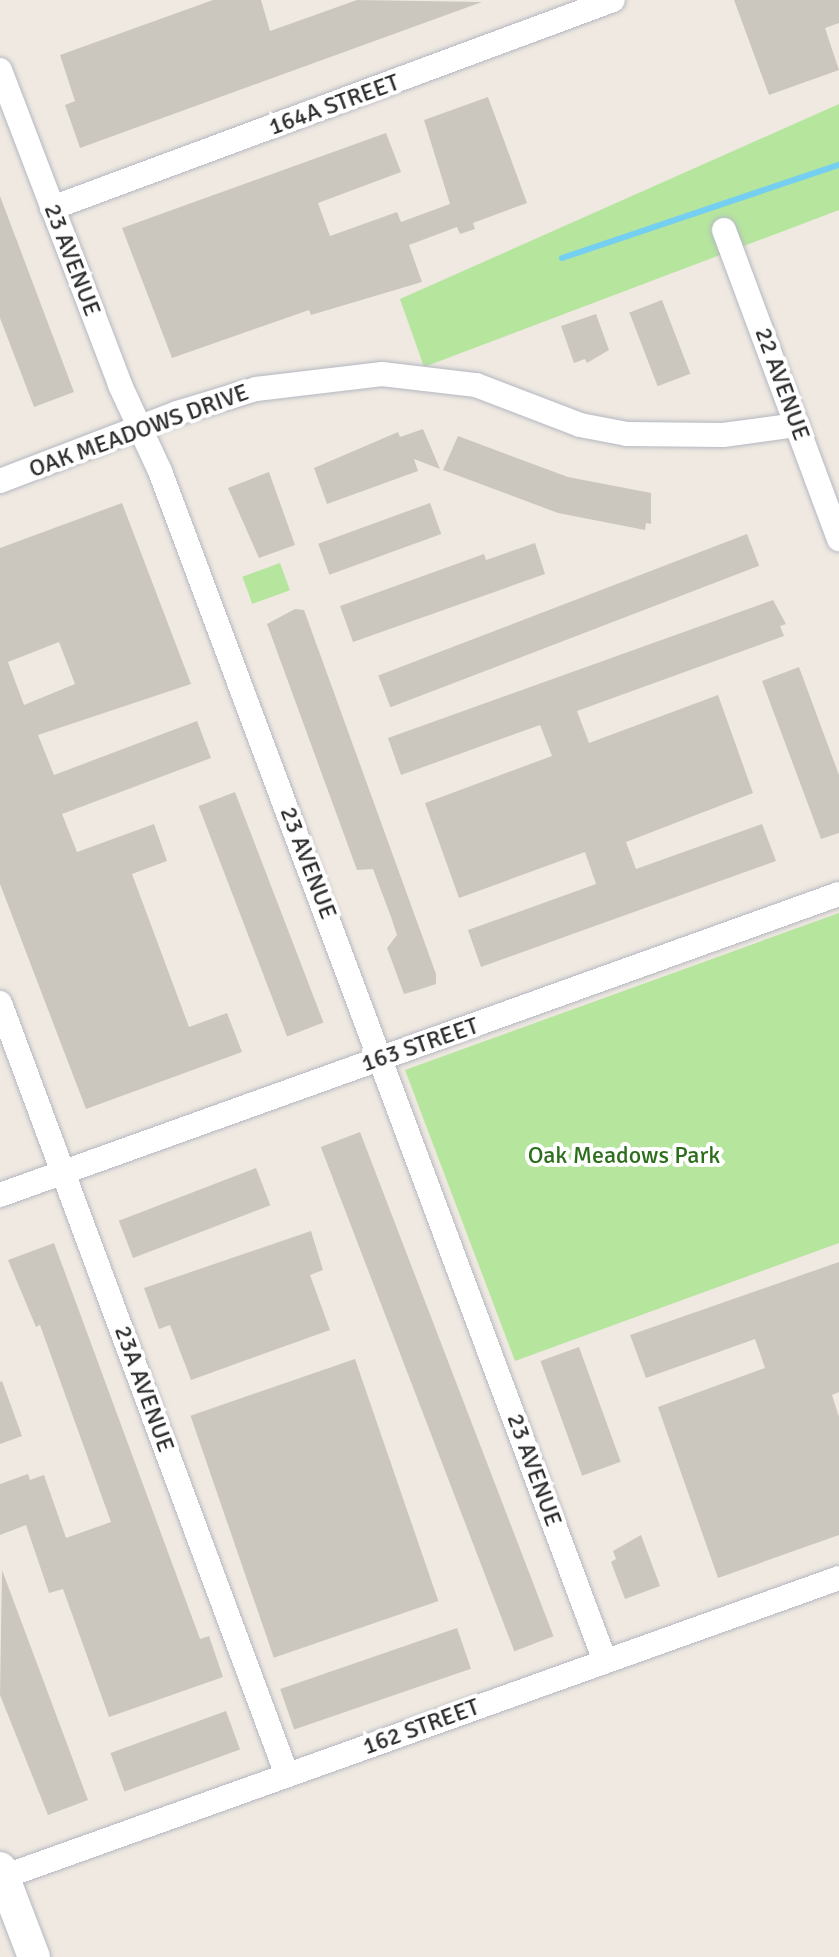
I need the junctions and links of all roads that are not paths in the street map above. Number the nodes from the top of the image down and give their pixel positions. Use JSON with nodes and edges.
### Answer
{"nodes":[{"id":1,"x":613,"y":0,"type":"edge"},
{"id":2,"x":564,"y":8,"type":"edge"},
{"id":3,"x":0,"y":70,"type":"edge"},
{"id":4,"x":52,"y":208,"type":"junction"},
{"id":5,"x":724,"y":230,"type":"dead end"},
{"id":6,"x":797,"y":425,"type":"junction"},
{"id":7,"x":138,"y":427,"type":"junction"},
{"id":8,"x":0,"y":481,"type":"edge"},
{"id":9,"x":839,"y":539,"type":"edge"},
{"id":10,"x":839,"y":894,"type":"edge"},
{"id":11,"x":0,"y":1003,"type":"edge"},
{"id":12,"x":382,"y":1060,"type":"junction"},
{"id":13,"x":63,"y":1172,"type":"junction"},
{"id":14,"x":0,"y":1195,"type":"edge"},
{"id":15,"x":839,"y":1578,"type":"edge"},
{"id":16,"x":605,"y":1661,"type":"junction"},
{"id":17,"x":287,"y":1775,"type":"junction"},
{"id":18,"x":2,"y":1872,"type":"edge"},
{"id":19,"x":34,"y":1957,"type":"edge"}],
"edges":[{"from":1,"to":2,"type":"street","name":"164A STREET"},
{"from":2,"to":4,"type":"street","name":"164A STREET"},
{"from":3,"to":4,"type":"street","name":"23 AVENUE"},
{"from":4,"to":7,"type":"street","name":"23 AVENUE"},
{"from":5,"to":6,"type":"street","name":"22 AVENUE"},
{"from":6,"to":7,"type":"street","name":"OAK MEADOWS DRIVE"},
{"from":6,"to":9,"type":"street","name":"22 AVENUE"},
{"from":7,"to":8,"type":"street","name":"OAK MEADOWS DRIVE"},
{"from":7,"to":12,"type":"street","name":"23 AVENUE"},
{"from":10,"to":12,"type":"street","name":"163 STREET"},
{"from":11,"to":13,"type":"street","name":"23A AVENUE"},
{"from":12,"to":13,"type":"street","name":"163 STREET"},
{"from":12,"to":16,"type":"street","name":"23 AVENUE"},
{"from":13,"to":14,"type":"street","name":"163 STREET"},
{"from":13,"to":17,"type":"street","name":"23A AVENUE"},
{"from":15,"to":16,"type":"street","name":"162 STREET"},
{"from":16,"to":17,"type":"street","name":"162 STREET"},
{"from":17,"to":18,"type":"street","name":"162 STREET"},
{"from":18,"to":19,"type":"main road"}]}
